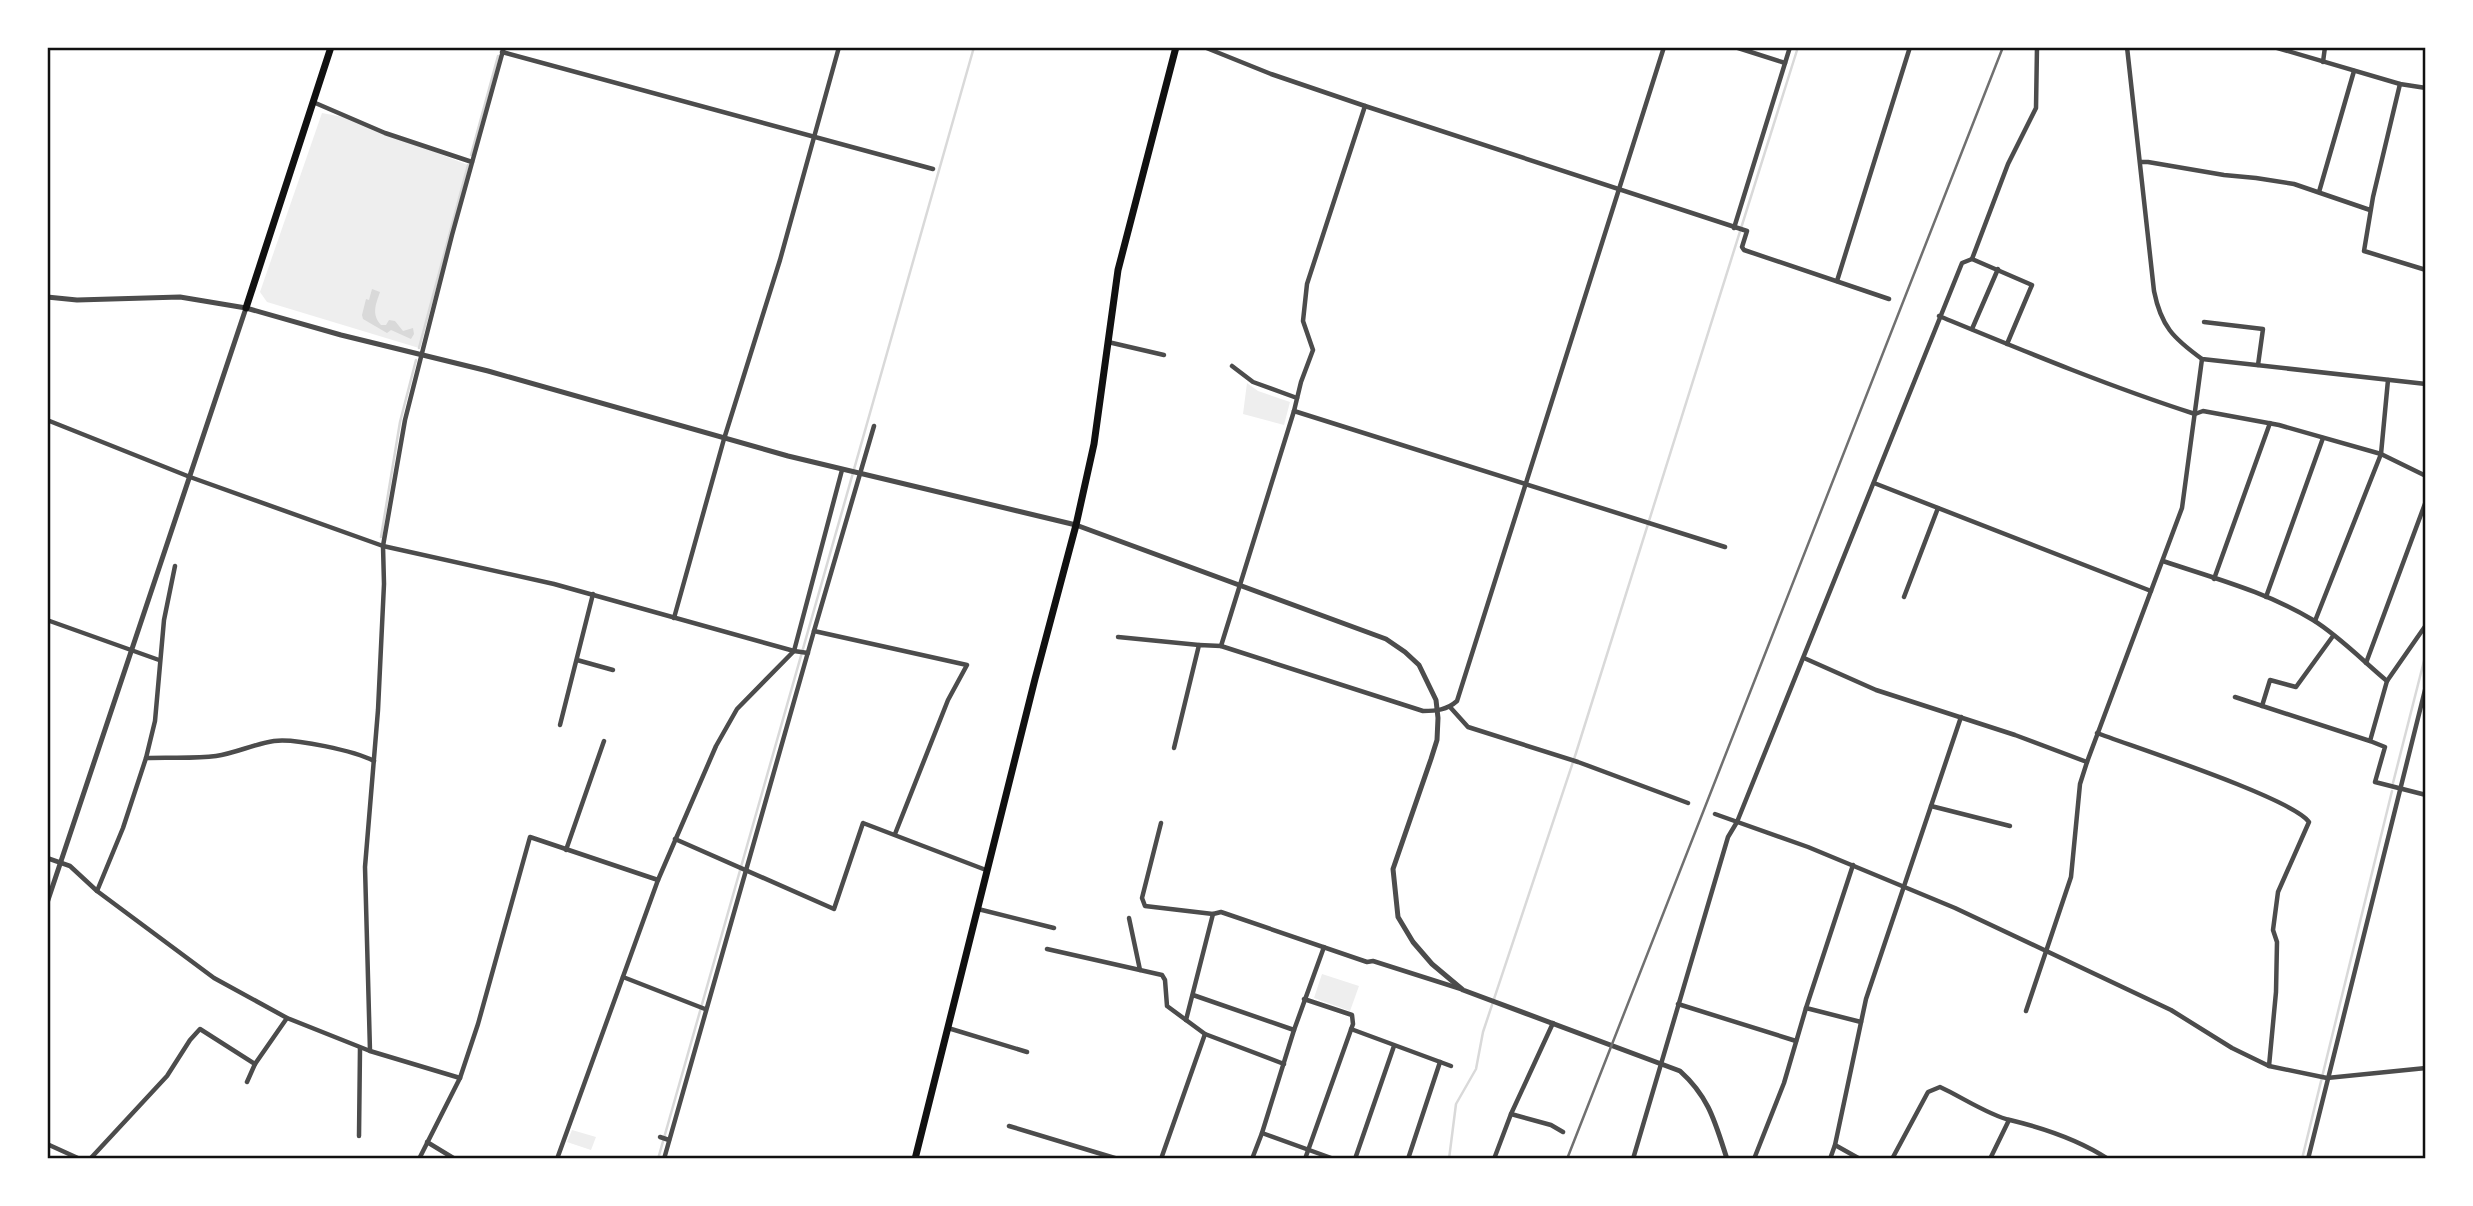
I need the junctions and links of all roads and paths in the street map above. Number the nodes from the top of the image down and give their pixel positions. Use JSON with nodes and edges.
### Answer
{"nodes":[{"id":1,"x":331,"y":47,"type":"edge"},
{"id":2,"x":839,"y":47,"type":"edge"},
{"id":3,"x":1176,"y":47,"type":"edge"},
{"id":4,"x":1204,"y":47,"type":"edge"},
{"id":5,"x":1664,"y":47,"type":"edge"},
{"id":6,"x":1735,"y":47,"type":"edge"},
{"id":7,"x":1790,"y":47,"type":"edge"},
{"id":8,"x":1910,"y":47,"type":"edge"},
{"id":9,"x":2037,"y":47,"type":"edge"},
{"id":10,"x":2127,"y":47,"type":"edge"},
{"id":11,"x":2274,"y":47,"type":"edge"},
{"id":12,"x":2325,"y":47,"type":"edge"},
{"id":13,"x":503,"y":50,"type":"edge"},
{"id":14,"x":2323,"y":62,"type":"junction"},
{"id":15,"x":1785,"y":63,"type":"junction"},
{"id":16,"x":2354,"y":71,"type":"junction"},
{"id":17,"x":2400,"y":85,"type":"junction"},
{"id":18,"x":2426,"y":88,"type":"edge"},
{"id":19,"x":313,"y":101,"type":"junction"},
{"id":20,"x":1365,"y":106,"type":"junction"},
{"id":21,"x":813,"y":138,"type":"junction"},
{"id":22,"x":472,"y":162,"type":"junction"},
{"id":23,"x":2141,"y":162,"type":"junction"},
{"id":24,"x":933,"y":169,"type":"dead end"},
{"id":25,"x":1618,"y":188,"type":"junction"},
{"id":26,"x":2319,"y":192,"type":"junction"},
{"id":27,"x":2370,"y":210,"type":"junction"},
{"id":28,"x":1734,"y":228,"type":"junction"},
{"id":29,"x":1972,"y":259,"type":"junction"},
{"id":30,"x":1998,"y":269,"type":"junction"},
{"id":31,"x":2426,"y":270,"type":"edge"},
{"id":32,"x":1837,"y":281,"type":"junction"},
{"id":33,"x":47,"y":297,"type":"edge"},
{"id":34,"x":1889,"y":299,"type":"dead end"},
{"id":35,"x":246,"y":307,"type":"junction"},
{"id":36,"x":1939,"y":316,"type":"junction"},
{"id":37,"x":2204,"y":322,"type":"dead end"},
{"id":38,"x":1972,"y":329,"type":"junction"},
{"id":39,"x":1108,"y":342,"type":"junction"},
{"id":40,"x":2007,"y":344,"type":"junction"},
{"id":41,"x":421,"y":355,"type":"junction"},
{"id":42,"x":1164,"y":355,"type":"dead end"},
{"id":43,"x":2202,"y":359,"type":"junction"},
{"id":44,"x":2258,"y":365,"type":"junction"},
{"id":45,"x":1232,"y":366,"type":"dead end"},
{"id":46,"x":2388,"y":380,"type":"junction"},
{"id":47,"x":2426,"y":384,"type":"edge"},
{"id":48,"x":1297,"y":398,"type":"junction"},
{"id":49,"x":1294,"y":411,"type":"junction"},
{"id":50,"x":2196,"y":414,"type":"junction"},
{"id":51,"x":47,"y":420,"type":"edge"},
{"id":52,"x":2270,"y":423,"type":"junction"},
{"id":53,"x":874,"y":426,"type":"dead end"},
{"id":54,"x":2323,"y":438,"type":"junction"},
{"id":55,"x":724,"y":439,"type":"junction"},
{"id":56,"x":2381,"y":454,"type":"junction"},
{"id":57,"x":846,"y":471,"type":"junction"},
{"id":58,"x":860,"y":474,"type":"junction"},
{"id":59,"x":2426,"y":476,"type":"edge"},
{"id":60,"x":190,"y":477,"type":"junction"},
{"id":61,"x":1874,"y":483,"type":"junction"},
{"id":62,"x":1526,"y":485,"type":"junction"},
{"id":63,"x":2426,"y":501,"type":"edge"},
{"id":64,"x":1938,"y":508,"type":"junction"},
{"id":65,"x":1076,"y":525,"type":"junction"},
{"id":66,"x":383,"y":546,"type":"junction"},
{"id":67,"x":1725,"y":547,"type":"dead end"},
{"id":68,"x":2163,"y":561,"type":"junction"},
{"id":69,"x":175,"y":566,"type":"dead end"},
{"id":70,"x":2214,"y":579,"type":"junction"},
{"id":71,"x":1239,"y":587,"type":"junction"},
{"id":72,"x":2151,"y":591,"type":"junction"},
{"id":73,"x":593,"y":594,"type":"junction"},
{"id":74,"x":1904,"y":597,"type":"dead end"},
{"id":75,"x":2266,"y":597,"type":"junction"},
{"id":76,"x":674,"y":618,"type":"junction"},
{"id":77,"x":47,"y":620,"type":"edge"},
{"id":78,"x":2315,"y":621,"type":"junction"},
{"id":79,"x":2426,"y":625,"type":"edge"},
{"id":80,"x":814,"y":631,"type":"junction"},
{"id":81,"x":2333,"y":636,"type":"junction"},
{"id":82,"x":1118,"y":638,"type":"dead end"},
{"id":83,"x":1199,"y":645,"type":"junction"},
{"id":84,"x":1221,"y":646,"type":"junction"},
{"id":85,"x":131,"y":649,"type":"junction"},
{"id":86,"x":796,"y":652,"type":"junction"},
{"id":87,"x":808,"y":653,"type":"junction"},
{"id":88,"x":1804,"y":658,"type":"junction"},
{"id":89,"x":159,"y":660,"type":"junction"},
{"id":90,"x":577,"y":660,"type":"junction"},
{"id":91,"x":2366,"y":663,"type":"junction"},
{"id":92,"x":613,"y":670,"type":"dead end"},
{"id":93,"x":2387,"y":681,"type":"junction"},
{"id":94,"x":2426,"y":686,"type":"edge"},
{"id":95,"x":2235,"y":697,"type":"dead end"},
{"id":96,"x":2262,"y":705,"type":"junction"},
{"id":97,"x":1450,"y":707,"type":"junction"},
{"id":98,"x":1437,"y":711,"type":"junction"},
{"id":99,"x":1961,"y":717,"type":"junction"},
{"id":100,"x":560,"y":725,"type":"dead end"},
{"id":101,"x":2097,"y":733,"type":"junction"},
{"id":102,"x":604,"y":741,"type":"dead end"},
{"id":103,"x":2370,"y":741,"type":"junction"},
{"id":104,"x":1174,"y":748,"type":"dead end"},
{"id":105,"x":146,"y":758,"type":"junction"},
{"id":106,"x":374,"y":761,"type":"junction"},
{"id":107,"x":2087,"y":762,"type":"junction"},
{"id":108,"x":2399,"y":789,"type":"junction"},
{"id":109,"x":2426,"y":795,"type":"edge"},
{"id":110,"x":1688,"y":803,"type":"dead end"},
{"id":111,"x":1931,"y":806,"type":"junction"},
{"id":112,"x":1715,"y":814,"type":"dead end"},
{"id":113,"x":1737,"y":822,"type":"junction"},
{"id":114,"x":1161,"y":823,"type":"dead end"},
{"id":115,"x":2010,"y":826,"type":"dead end"},
{"id":116,"x":895,"y":834,"type":"junction"},
{"id":117,"x":675,"y":839,"type":"junction"},
{"id":118,"x":566,"y":850,"type":"junction"},
{"id":119,"x":47,"y":858,"type":"edge"},
{"id":120,"x":61,"y":863,"type":"junction"},
{"id":121,"x":1853,"y":865,"type":"junction"},
{"id":122,"x":744,"y":869,"type":"junction"},
{"id":123,"x":986,"y":870,"type":"junction"},
{"id":124,"x":659,"y":880,"type":"junction"},
{"id":125,"x":1904,"y":886,"type":"junction"},
{"id":126,"x":97,"y":891,"type":"junction"},
{"id":127,"x":47,"y":903,"type":"edge"},
{"id":128,"x":977,"y":908,"type":"junction"},
{"id":129,"x":1213,"y":914,"type":"junction"},
{"id":130,"x":1129,"y":918,"type":"dead end"},
{"id":131,"x":1054,"y":928,"type":"dead end"},
{"id":132,"x":1324,"y":947,"type":"junction"},
{"id":133,"x":1048,"y":948,"type":"dead end"},
{"id":134,"x":2046,"y":951,"type":"junction"},
{"id":135,"x":1140,"y":970,"type":"junction"},
{"id":136,"x":623,"y":977,"type":"junction"},
{"id":137,"x":1463,"y":990,"type":"junction"},
{"id":138,"x":1193,"y":995,"type":"junction"},
{"id":139,"x":1304,"y":999,"type":"junction"},
{"id":140,"x":1678,"y":1004,"type":"junction"},
{"id":141,"x":1806,"y":1008,"type":"junction"},
{"id":142,"x":705,"y":1009,"type":"junction"},
{"id":143,"x":2026,"y":1011,"type":"dead end"},
{"id":144,"x":287,"y":1018,"type":"junction"},
{"id":145,"x":1186,"y":1020,"type":"junction"},
{"id":146,"x":1861,"y":1022,"type":"junction"},
{"id":147,"x":1553,"y":1023,"type":"junction"},
{"id":148,"x":948,"y":1028,"type":"junction"},
{"id":149,"x":1351,"y":1029,"type":"junction"},
{"id":150,"x":1293,"y":1030,"type":"junction"},
{"id":151,"x":1205,"y":1034,"type":"junction"},
{"id":152,"x":1796,"y":1041,"type":"junction"},
{"id":153,"x":1394,"y":1046,"type":"junction"},
{"id":154,"x":360,"y":1048,"type":"junction"},
{"id":155,"x":370,"y":1051,"type":"junction"},
{"id":156,"x":1027,"y":1052,"type":"dead end"},
{"id":157,"x":1440,"y":1062,"type":"junction"},
{"id":158,"x":1283,"y":1063,"type":"junction"},
{"id":159,"x":1660,"y":1063,"type":"junction"},
{"id":160,"x":255,"y":1064,"type":"junction"},
{"id":161,"x":1451,"y":1066,"type":"dead end"},
{"id":162,"x":2269,"y":1066,"type":"junction"},
{"id":163,"x":2426,"y":1068,"type":"edge"},
{"id":164,"x":460,"y":1078,"type":"junction"},
{"id":165,"x":2326,"y":1078,"type":"junction"},
{"id":166,"x":247,"y":1082,"type":"dead end"},
{"id":167,"x":1511,"y":1114,"type":"junction"},
{"id":168,"x":2009,"y":1120,"type":"junction"},
{"id":169,"x":1009,"y":1126,"type":"dead end"},
{"id":170,"x":1563,"y":1132,"type":"dead end"},
{"id":171,"x":1262,"y":1133,"type":"junction"},
{"id":172,"x":359,"y":1136,"type":"dead end"},
{"id":173,"x":660,"y":1137,"type":"dead end"},
{"id":174,"x":668,"y":1140,"type":"junction"},
{"id":175,"x":427,"y":1142,"type":"junction"},
{"id":176,"x":47,"y":1144,"type":"edge"},
{"id":177,"x":1835,"y":1146,"type":"junction"},
{"id":178,"x":1308,"y":1150,"type":"junction"},
{"id":179,"x":80,"y":1159,"type":"edge"},
{"id":180,"x":90,"y":1159,"type":"edge"},
{"id":181,"x":419,"y":1159,"type":"edge"},
{"id":182,"x":455,"y":1159,"type":"edge"},
{"id":183,"x":557,"y":1159,"type":"edge"},
{"id":184,"x":664,"y":1159,"type":"edge"},
{"id":185,"x":915,"y":1159,"type":"edge"},
{"id":186,"x":1118,"y":1159,"type":"edge"},
{"id":187,"x":1161,"y":1159,"type":"edge"},
{"id":188,"x":1252,"y":1159,"type":"edge"},
{"id":189,"x":1305,"y":1159,"type":"edge"},
{"id":190,"x":1334,"y":1159,"type":"edge"},
{"id":191,"x":1355,"y":1159,"type":"edge"},
{"id":192,"x":1408,"y":1159,"type":"edge"},
{"id":193,"x":1494,"y":1159,"type":"edge"},
{"id":194,"x":1633,"y":1159,"type":"edge"},
{"id":195,"x":1727,"y":1159,"type":"edge"},
{"id":196,"x":1754,"y":1159,"type":"edge"},
{"id":197,"x":1830,"y":1159,"type":"edge"},
{"id":198,"x":1860,"y":1159,"type":"edge"},
{"id":199,"x":1892,"y":1159,"type":"edge"},
{"id":200,"x":1990,"y":1159,"type":"edge"},
{"id":201,"x":2108,"y":1159,"type":"edge"},
{"id":202,"x":2308,"y":1159,"type":"edge"}],
"edges":[{"from":1,"to":19,"type":"main road"},
{"from":2,"to":21,"type":"street"},
{"from":3,"to":39,"type":"main road"},
{"from":4,"to":20,"type":"street"},
{"from":5,"to":25,"type":"street"},
{"from":6,"to":15,"type":"street"},
{"from":7,"to":15,"type":"street"},
{"from":8,"to":32,"type":"street"},
{"from":9,"to":29,"type":"street"},
{"from":10,"to":23,"type":"street"},
{"from":11,"to":14,"type":"street"},
{"from":12,"to":14,"type":"street"},
{"from":13,"to":21,"type":"street"},
{"from":13,"to":22,"type":"street"},
{"from":14,"to":16,"type":"street"},
{"from":15,"to":28,"type":"street"},
{"from":16,"to":17,"type":"street"},
{"from":16,"to":26,"type":"street"},
{"from":17,"to":18,"type":"street"},
{"from":17,"to":27,"type":"street"},
{"from":19,"to":22,"type":"street"},
{"from":19,"to":35,"type":"main road"},
{"from":20,"to":25,"type":"street"},
{"from":20,"to":48,"type":"street"},
{"from":21,"to":24,"type":"street"},
{"from":21,"to":55,"type":"street"},
{"from":22,"to":41,"type":"street"},
{"from":23,"to":26,"type":"street"},
{"from":23,"to":43,"type":"street"},
{"from":25,"to":28,"type":"street"},
{"from":25,"to":62,"type":"street"},
{"from":26,"to":27,"type":"street"},
{"from":27,"to":31,"type":"street"},
{"from":28,"to":32,"type":"street"},
{"from":29,"to":30,"type":"street"},
{"from":29,"to":36,"type":"street"},
{"from":30,"to":38,"type":"street"},
{"from":30,"to":40,"type":"street"},
{"from":32,"to":34,"type":"street"},
{"from":33,"to":35,"type":"street"},
{"from":35,"to":41,"type":"street"},
{"from":35,"to":60,"type":"street"},
{"from":36,"to":38,"type":"street"},
{"from":36,"to":61,"type":"street"},
{"from":37,"to":44,"type":"street"},
{"from":38,"to":40,"type":"street"},
{"from":39,"to":42,"type":"street"},
{"from":39,"to":65,"type":"main road"},
{"from":40,"to":50,"type":"street"},
{"from":41,"to":55,"type":"street"},
{"from":41,"to":66,"type":"street"},
{"from":43,"to":44,"type":"street"},
{"from":43,"to":50,"type":"street"},
{"from":44,"to":46,"type":"street"},
{"from":45,"to":48,"type":"street"},
{"from":46,"to":47,"type":"street"},
{"from":46,"to":56,"type":"street"},
{"from":48,"to":49,"type":"street"},
{"from":49,"to":62,"type":"street"},
{"from":49,"to":71,"type":"street"},
{"from":50,"to":52,"type":"street"},
{"from":50,"to":68,"type":"street"},
{"from":51,"to":60,"type":"street"},
{"from":52,"to":54,"type":"street"},
{"from":52,"to":70,"type":"street"},
{"from":53,"to":58,"type":"street"},
{"from":54,"to":56,"type":"street"},
{"from":54,"to":75,"type":"street"},
{"from":55,"to":57,"type":"street"},
{"from":55,"to":76,"type":"street"},
{"from":56,"to":59,"type":"street"},
{"from":56,"to":78,"type":"street"},
{"from":57,"to":58,"type":"street"},
{"from":57,"to":86,"type":"street"},
{"from":58,"to":65,"type":"street"},
{"from":58,"to":80,"type":"street"},
{"from":60,"to":66,"type":"street"},
{"from":60,"to":85,"type":"street"},
{"from":61,"to":64,"type":"street"},
{"from":61,"to":88,"type":"street"},
{"from":62,"to":67,"type":"street"},
{"from":62,"to":97,"type":"street"},
{"from":63,"to":91,"type":"street"},
{"from":64,"to":72,"type":"street"},
{"from":64,"to":74,"type":"street"},
{"from":65,"to":71,"type":"street"},
{"from":65,"to":123,"type":"main road"},
{"from":66,"to":73,"type":"street"},
{"from":66,"to":106,"type":"street"},
{"from":68,"to":70,"type":"street"},
{"from":68,"to":72,"type":"street"},
{"from":69,"to":89,"type":"street"},
{"from":70,"to":75,"type":"street"},
{"from":71,"to":84,"type":"street"},
{"from":71,"to":98,"type":"street"},
{"from":72,"to":101,"type":"street"},
{"from":73,"to":76,"type":"street"},
{"from":73,"to":90,"type":"street"},
{"from":75,"to":78,"type":"street"},
{"from":76,"to":86,"type":"street"},
{"from":77,"to":85,"type":"street"},
{"from":78,"to":81,"type":"street"},
{"from":79,"to":93,"type":"street"},
{"from":80,"to":87,"type":"street"},
{"from":80,"to":116,"type":"street"},
{"from":81,"to":91,"type":"street"},
{"from":81,"to":96,"type":"street"},
{"from":82,"to":83,"type":"street"},
{"from":83,"to":84,"type":"street"},
{"from":83,"to":104,"type":"street"},
{"from":84,"to":98,"type":"street"},
{"from":85,"to":89,"type":"street"},
{"from":85,"to":120,"type":"street"},
{"from":86,"to":87,"type":"street"},
{"from":86,"to":117,"type":"street"},
{"from":87,"to":122,"type":"street"},
{"from":88,"to":99,"type":"street"},
{"from":88,"to":113,"type":"street"},
{"from":89,"to":105,"type":"street"},
{"from":90,"to":92,"type":"street"},
{"from":90,"to":100,"type":"street"},
{"from":91,"to":93,"type":"street"},
{"from":93,"to":103,"type":"street"},
{"from":94,"to":108,"type":"street"},
{"from":95,"to":96,"type":"street"},
{"from":96,"to":103,"type":"street"},
{"from":97,"to":98,"type":"street"},
{"from":97,"to":110,"type":"street"},
{"from":98,"to":137,"type":"street"},
{"from":99,"to":107,"type":"street"},
{"from":99,"to":111,"type":"street"},
{"from":101,"to":107,"type":"street"},
{"from":101,"to":162,"type":"street"},
{"from":102,"to":118,"type":"street"},
{"from":103,"to":108,"type":"street"},
{"from":105,"to":106,"type":"street"},
{"from":105,"to":126,"type":"street"},
{"from":106,"to":155,"type":"street"},
{"from":107,"to":134,"type":"street"},
{"from":108,"to":109,"type":"street"},
{"from":108,"to":165,"type":"street"},
{"from":111,"to":115,"type":"street"},
{"from":111,"to":125,"type":"street"},
{"from":112,"to":113,"type":"street"},
{"from":113,"to":121,"type":"street"},
{"from":113,"to":140,"type":"street"},
{"from":114,"to":129,"type":"street"},
{"from":116,"to":122,"type":"street"},
{"from":116,"to":123,"type":"street"},
{"from":117,"to":122,"type":"street"},
{"from":117,"to":124,"type":"street"},
{"from":118,"to":124,"type":"street"},
{"from":118,"to":164,"type":"street"},
{"from":119,"to":120,"type":"street"},
{"from":120,"to":126,"type":"street"},
{"from":120,"to":127,"type":"street"},
{"from":121,"to":125,"type":"street"},
{"from":121,"to":141,"type":"street"},
{"from":122,"to":142,"type":"street"},
{"from":123,"to":128,"type":"main road"},
{"from":124,"to":136,"type":"street"},
{"from":125,"to":134,"type":"street"},
{"from":125,"to":146,"type":"street"},
{"from":126,"to":144,"type":"street"},
{"from":128,"to":131,"type":"street"},
{"from":128,"to":148,"type":"main road"},
{"from":129,"to":132,"type":"street"},
{"from":129,"to":138,"type":"street"},
{"from":130,"to":135,"type":"street"},
{"from":132,"to":137,"type":"street"},
{"from":132,"to":139,"type":"street"},
{"from":133,"to":135,"type":"street"},
{"from":134,"to":143,"type":"street"},
{"from":134,"to":162,"type":"street"},
{"from":135,"to":145,"type":"street"},
{"from":136,"to":142,"type":"street"},
{"from":136,"to":183,"type":"street"},
{"from":137,"to":147,"type":"street"},
{"from":138,"to":145,"type":"street"},
{"from":138,"to":150,"type":"street"},
{"from":139,"to":149,"type":"street"},
{"from":139,"to":150,"type":"street"},
{"from":140,"to":152,"type":"street"},
{"from":140,"to":159,"type":"street"},
{"from":141,"to":146,"type":"street"},
{"from":141,"to":152,"type":"street"},
{"from":142,"to":174,"type":"street"},
{"from":144,"to":154,"type":"street"},
{"from":144,"to":160,"type":"street"},
{"from":145,"to":151,"type":"street"},
{"from":146,"to":177,"type":"street"},
{"from":147,"to":159,"type":"street"},
{"from":147,"to":167,"type":"street"},
{"from":148,"to":156,"type":"street"},
{"from":148,"to":185,"type":"main road"},
{"from":149,"to":153,"type":"street"},
{"from":149,"to":178,"type":"street"},
{"from":150,"to":158,"type":"street"},
{"from":151,"to":158,"type":"street"},
{"from":151,"to":187,"type":"street"},
{"from":152,"to":196,"type":"street"},
{"from":153,"to":157,"type":"street"},
{"from":153,"to":191,"type":"street"},
{"from":154,"to":155,"type":"street"},
{"from":154,"to":172,"type":"street"},
{"from":155,"to":164,"type":"street"},
{"from":157,"to":161,"type":"street"},
{"from":157,"to":192,"type":"street"},
{"from":158,"to":171,"type":"street"},
{"from":159,"to":194,"type":"street"},
{"from":159,"to":195,"type":"street"},
{"from":160,"to":166,"type":"street"},
{"from":160,"to":180,"type":"street"},
{"from":162,"to":165,"type":"street"},
{"from":163,"to":165,"type":"street"},
{"from":164,"to":175,"type":"street"},
{"from":165,"to":202,"type":"street"},
{"from":167,"to":170,"type":"street"},
{"from":167,"to":193,"type":"street"},
{"from":168,"to":199,"type":"street"},
{"from":168,"to":200,"type":"street"},
{"from":168,"to":201,"type":"street"},
{"from":169,"to":186,"type":"street"},
{"from":171,"to":178,"type":"street"},
{"from":171,"to":188,"type":"street"},
{"from":173,"to":174,"type":"street"},
{"from":174,"to":184,"type":"street"},
{"from":175,"to":181,"type":"street"},
{"from":175,"to":182,"type":"street"},
{"from":176,"to":179,"type":"street"},
{"from":177,"to":197,"type":"street"},
{"from":177,"to":198,"type":"street"},
{"from":178,"to":189,"type":"street"},
{"from":178,"to":190,"type":"street"}]}
